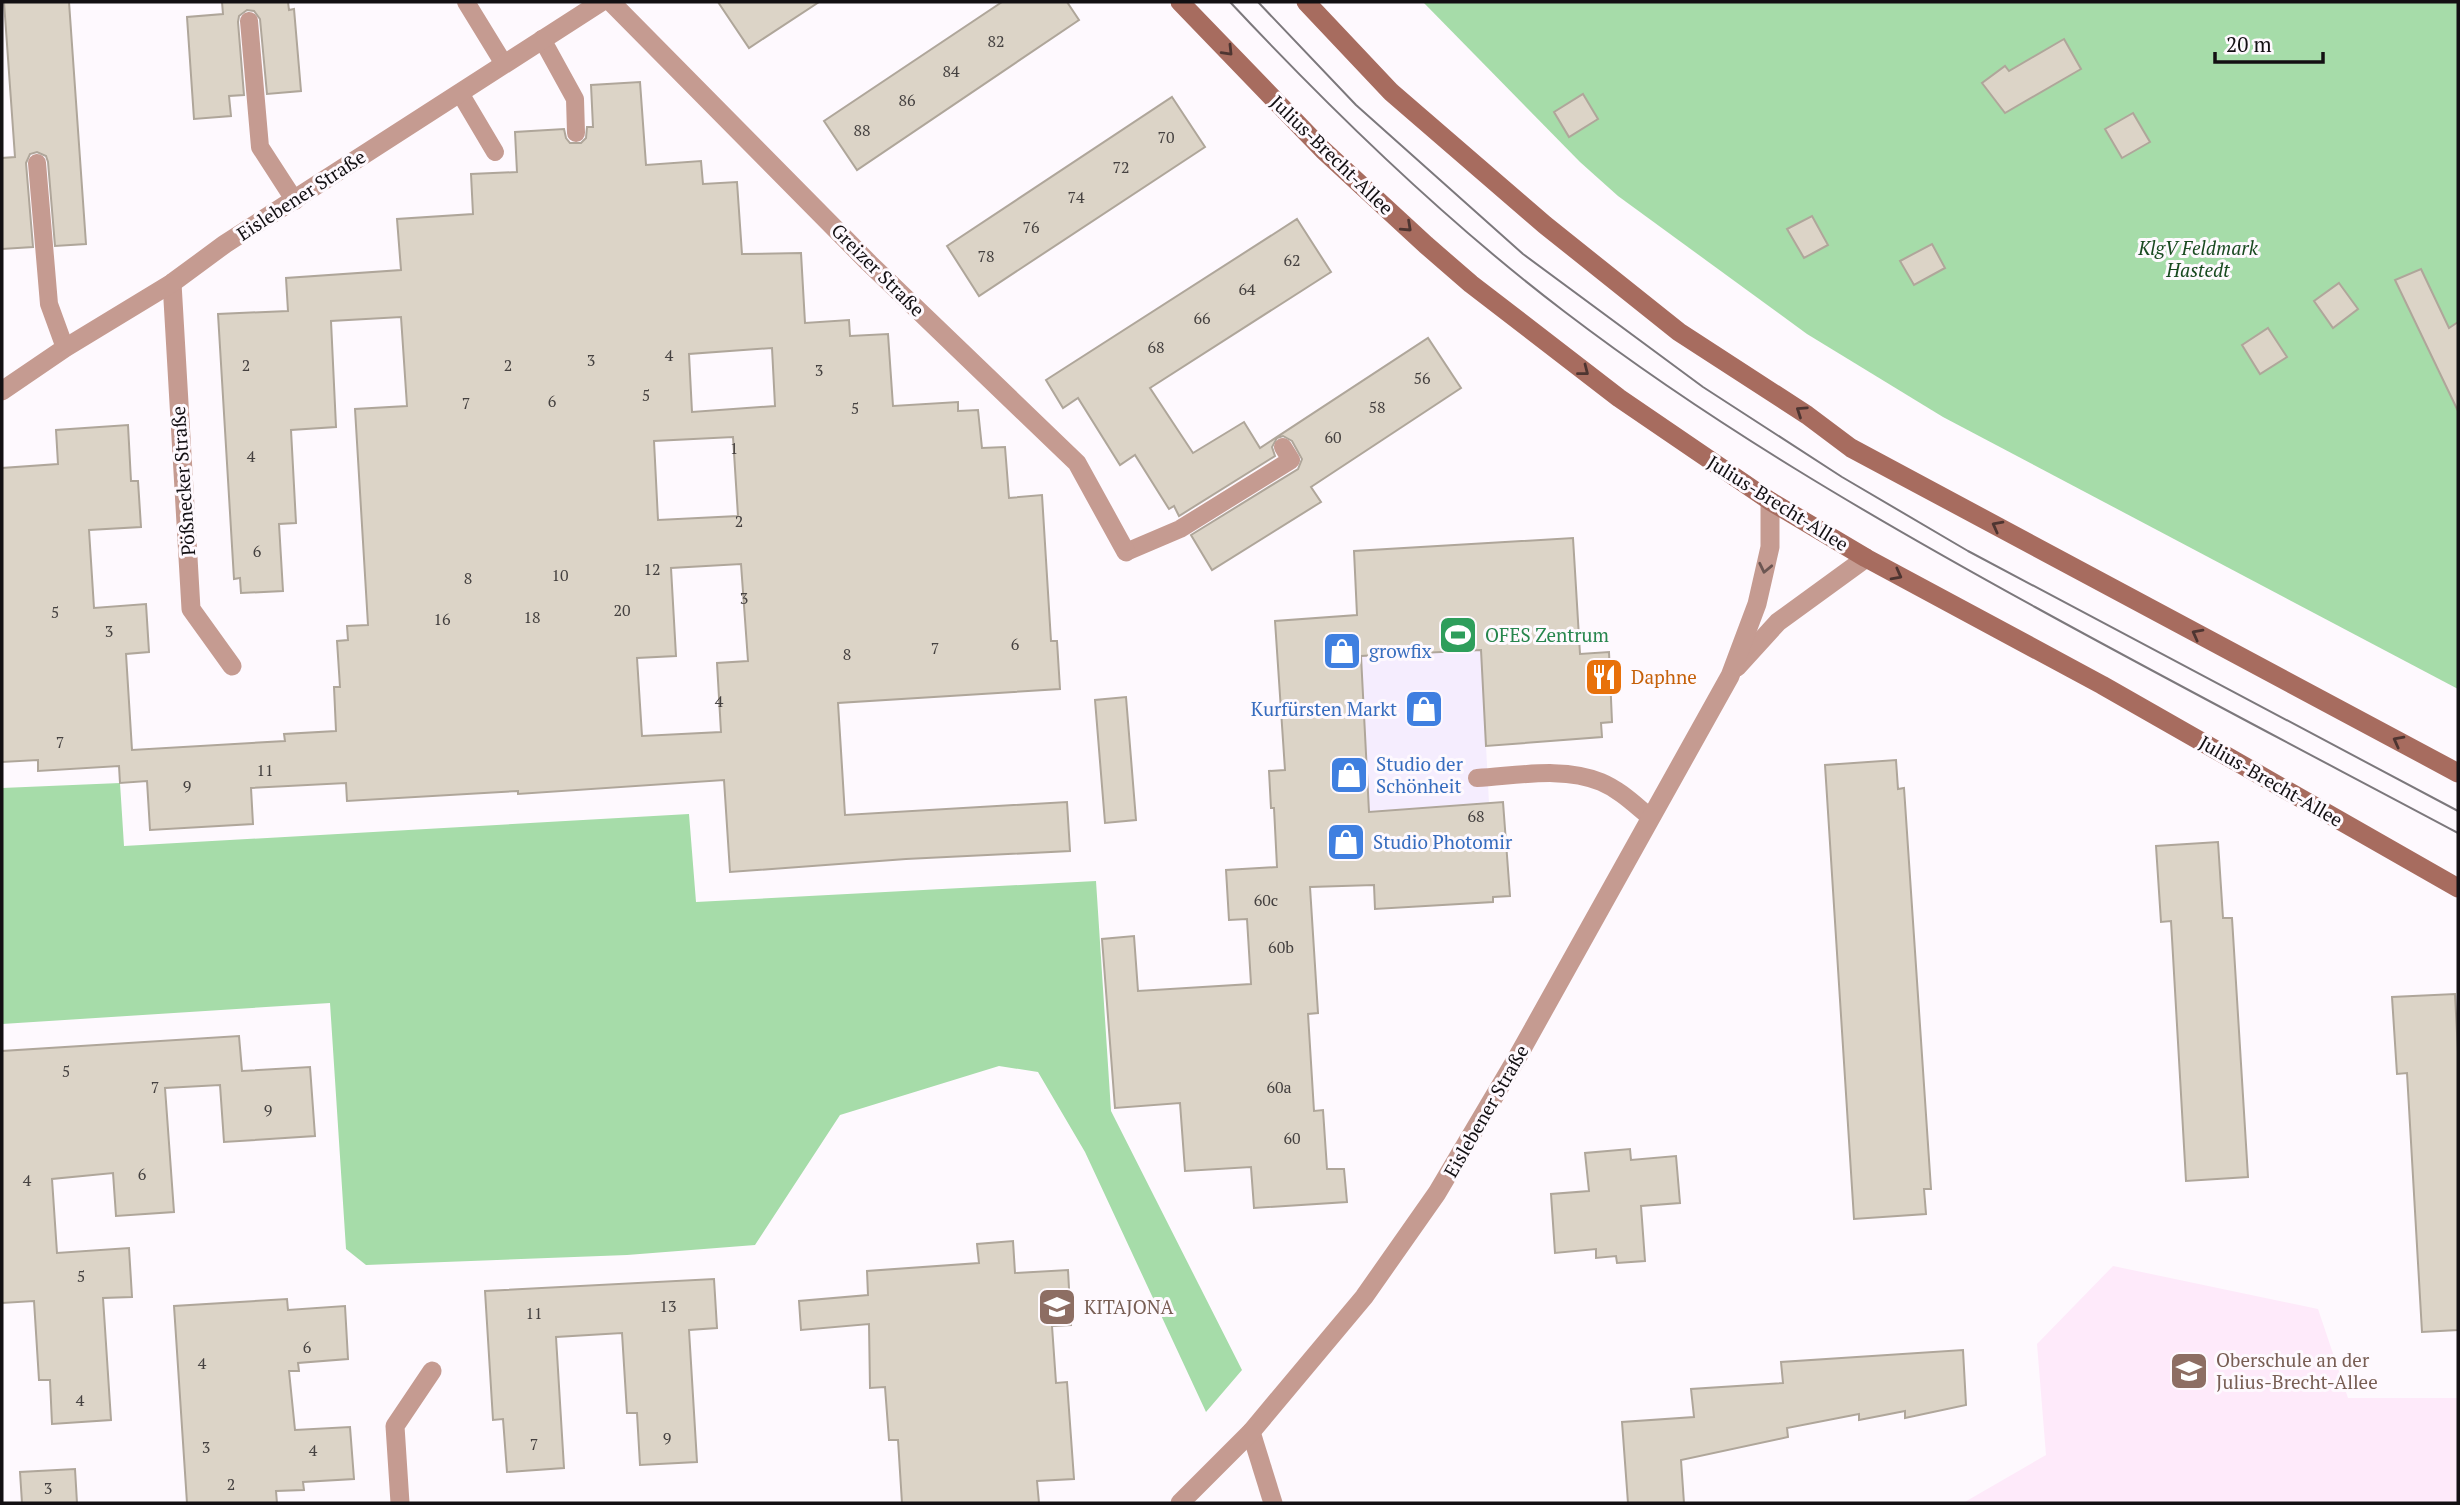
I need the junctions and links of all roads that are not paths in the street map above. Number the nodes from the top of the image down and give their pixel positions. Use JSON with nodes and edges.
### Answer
{"nodes":[{"id":1,"x":466,"y":2,"type":"edge"},
{"id":2,"x":601,"y":2,"type":"edge"},
{"id":3,"x":611,"y":2,"type":"edge"},
{"id":4,"x":1180,"y":2,"type":"edge"},
{"id":5,"x":1306,"y":2,"type":"edge"},
{"id":6,"x":249,"y":21,"type":"dead end"},
{"id":7,"x":542,"y":40,"type":"junction"},
{"id":8,"x":504,"y":64,"type":"junction"},
{"id":9,"x":460,"y":93,"type":"junction"},
{"id":10,"x":576,"y":133,"type":"dead end"},
{"id":11,"x":495,"y":152,"type":"dead end"},
{"id":12,"x":37,"y":163,"type":"dead end"},
{"id":13,"x":295,"y":201,"type":"junction"},
{"id":14,"x":172,"y":283,"type":"junction"},
{"id":15,"x":65,"y":348,"type":"junction"},
{"id":16,"x":2,"y":391,"type":"edge"},
{"id":17,"x":1283,"y":447,"type":"dead end"},
{"id":18,"x":1770,"y":501,"type":"junction"},
{"id":19,"x":1126,"y":552,"type":"joint"},
{"id":20,"x":1866,"y":558,"type":"junction"},
{"id":21,"x":232,"y":666,"type":"dead end"},
{"id":22,"x":1730,"y":676,"type":"junction"},
{"id":23,"x":2458,"y":773,"type":"edge"},
{"id":24,"x":1477,"y":778,"type":"dead end"},
{"id":25,"x":1650,"y":817,"type":"junction"},
{"id":26,"x":2458,"y":888,"type":"edge"},
{"id":27,"x":432,"y":1371,"type":"dead end"},
{"id":28,"x":1251,"y":1432,"type":"junction"},
{"id":29,"x":400,"y":1503,"type":"edge"},
{"id":30,"x":1180,"y":1503,"type":"edge"},
{"id":31,"x":1273,"y":1503,"type":"edge"}],
"edges":[{"from":1,"to":8,"type":"lane"},
{"from":2,"to":7,"type":"street","name":"Eislebener Straße"},
{"from":3,"to":19,"type":"street","name":"Greizer Straße"},
{"from":4,"to":18,"type":"main road","name":"Julius-Brecht-Allee","one_way":true},
{"from":23,"to":5,"type":"main road","one_way":true},
{"from":6,"to":13,"type":"lane"},
{"from":7,"to":8,"type":"street","name":"Eislebener Straße"},
{"from":7,"to":10,"type":"lane"},
{"from":8,"to":9,"type":"street","name":"Eislebener Straße"},
{"from":9,"to":11,"type":"lane"},
{"from":9,"to":13,"type":"street","name":"Eislebener Straße"},
{"from":12,"to":15,"type":"lane"},
{"from":13,"to":14,"type":"street","name":"Eislebener Straße"},
{"from":14,"to":15,"type":"street","name":"Eislebener Straße"},
{"from":14,"to":21,"type":"street","name":"Pößnecker Straße"},
{"from":15,"to":16,"type":"street","name":"Eislebener Straße"},
{"from":17,"to":19,"type":"lane"},
{"from":18,"to":20,"type":"main road","name":"Julius-Brecht-Allee"},
{"from":18,"to":22,"type":"street","name":"Eislebener Straße","one_way":true},
{"from":20,"to":22,"type":"street","name":"Eislebener Straße"},
{"from":20,"to":26,"type":"main road","name":"Julius-Brecht-Allee","one_way":true},
{"from":22,"to":25,"type":"street","name":"Eislebener Straße"},
{"from":24,"to":25,"type":"lane"},
{"from":25,"to":28,"type":"street","name":"Eislebener Straße"},
{"from":27,"to":29,"type":"street"},
{"from":28,"to":30,"type":"street","name":"Eislebener Straße"},
{"from":28,"to":31,"type":"street"}]}
